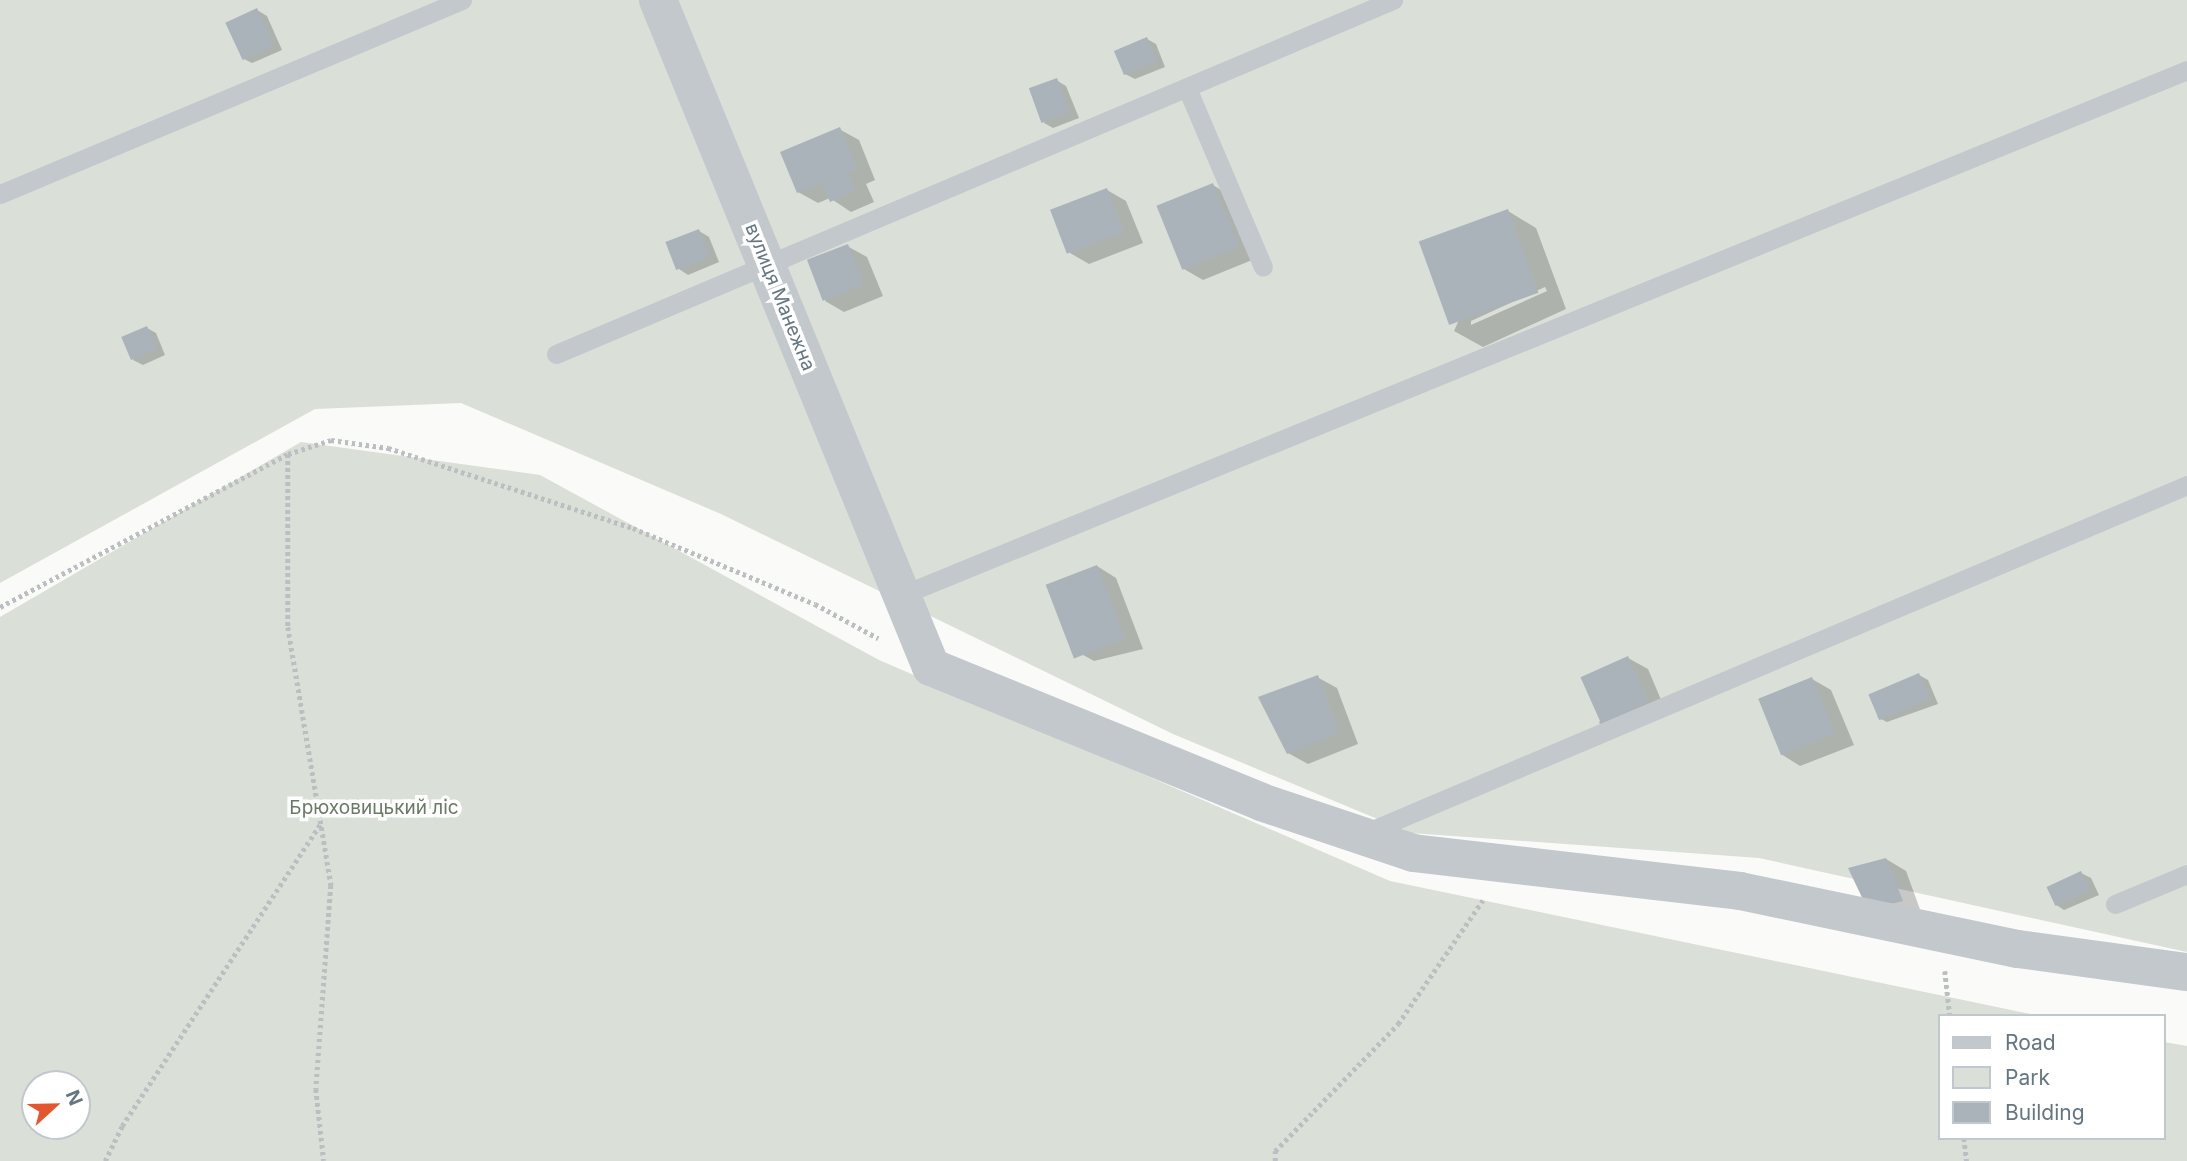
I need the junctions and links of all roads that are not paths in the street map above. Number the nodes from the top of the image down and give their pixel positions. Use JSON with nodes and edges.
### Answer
{"nodes":[{"id":1,"x":462,"y":0,"type":"edge"},
{"id":2,"x":658,"y":0,"type":"edge"},
{"id":3,"x":1393,"y":0,"type":"edge"},
{"id":4,"x":2187,"y":70,"type":"edge"},
{"id":5,"x":1187,"y":88,"type":"junction"},
{"id":6,"x":0,"y":194,"type":"edge"},
{"id":7,"x":767,"y":266,"type":"junction"},
{"id":8,"x":1263,"y":267,"type":"dead end"},
{"id":9,"x":556,"y":354,"type":"dead end"},
{"id":10,"x":2187,"y":485,"type":"edge"},
{"id":11,"x":902,"y":595,"type":"junction"},
{"id":12,"x":1360,"y":835,"type":"junction"},
{"id":13,"x":2187,"y":874,"type":"edge"},
{"id":14,"x":2115,"y":904,"type":"dead end"},
{"id":15,"x":2187,"y":972,"type":"edge"}],
"edges":[{"from":1,"to":6,"type":"lane"},
{"from":2,"to":7,"type":"street","name":"вулиця Манежна"},
{"from":3,"to":5,"type":"lane"},
{"from":4,"to":11,"type":"lane"},
{"from":5,"to":7,"type":"lane"},
{"from":5,"to":8,"type":"lane"},
{"from":7,"to":9,"type":"lane"},
{"from":7,"to":11,"type":"street","name":"вулиця Манежна"},
{"from":10,"to":12,"type":"lane"},
{"from":11,"to":12,"type":"street","name":"вулиця Манежна"},
{"from":12,"to":15,"type":"street"},
{"from":13,"to":14,"type":"lane"}]}
